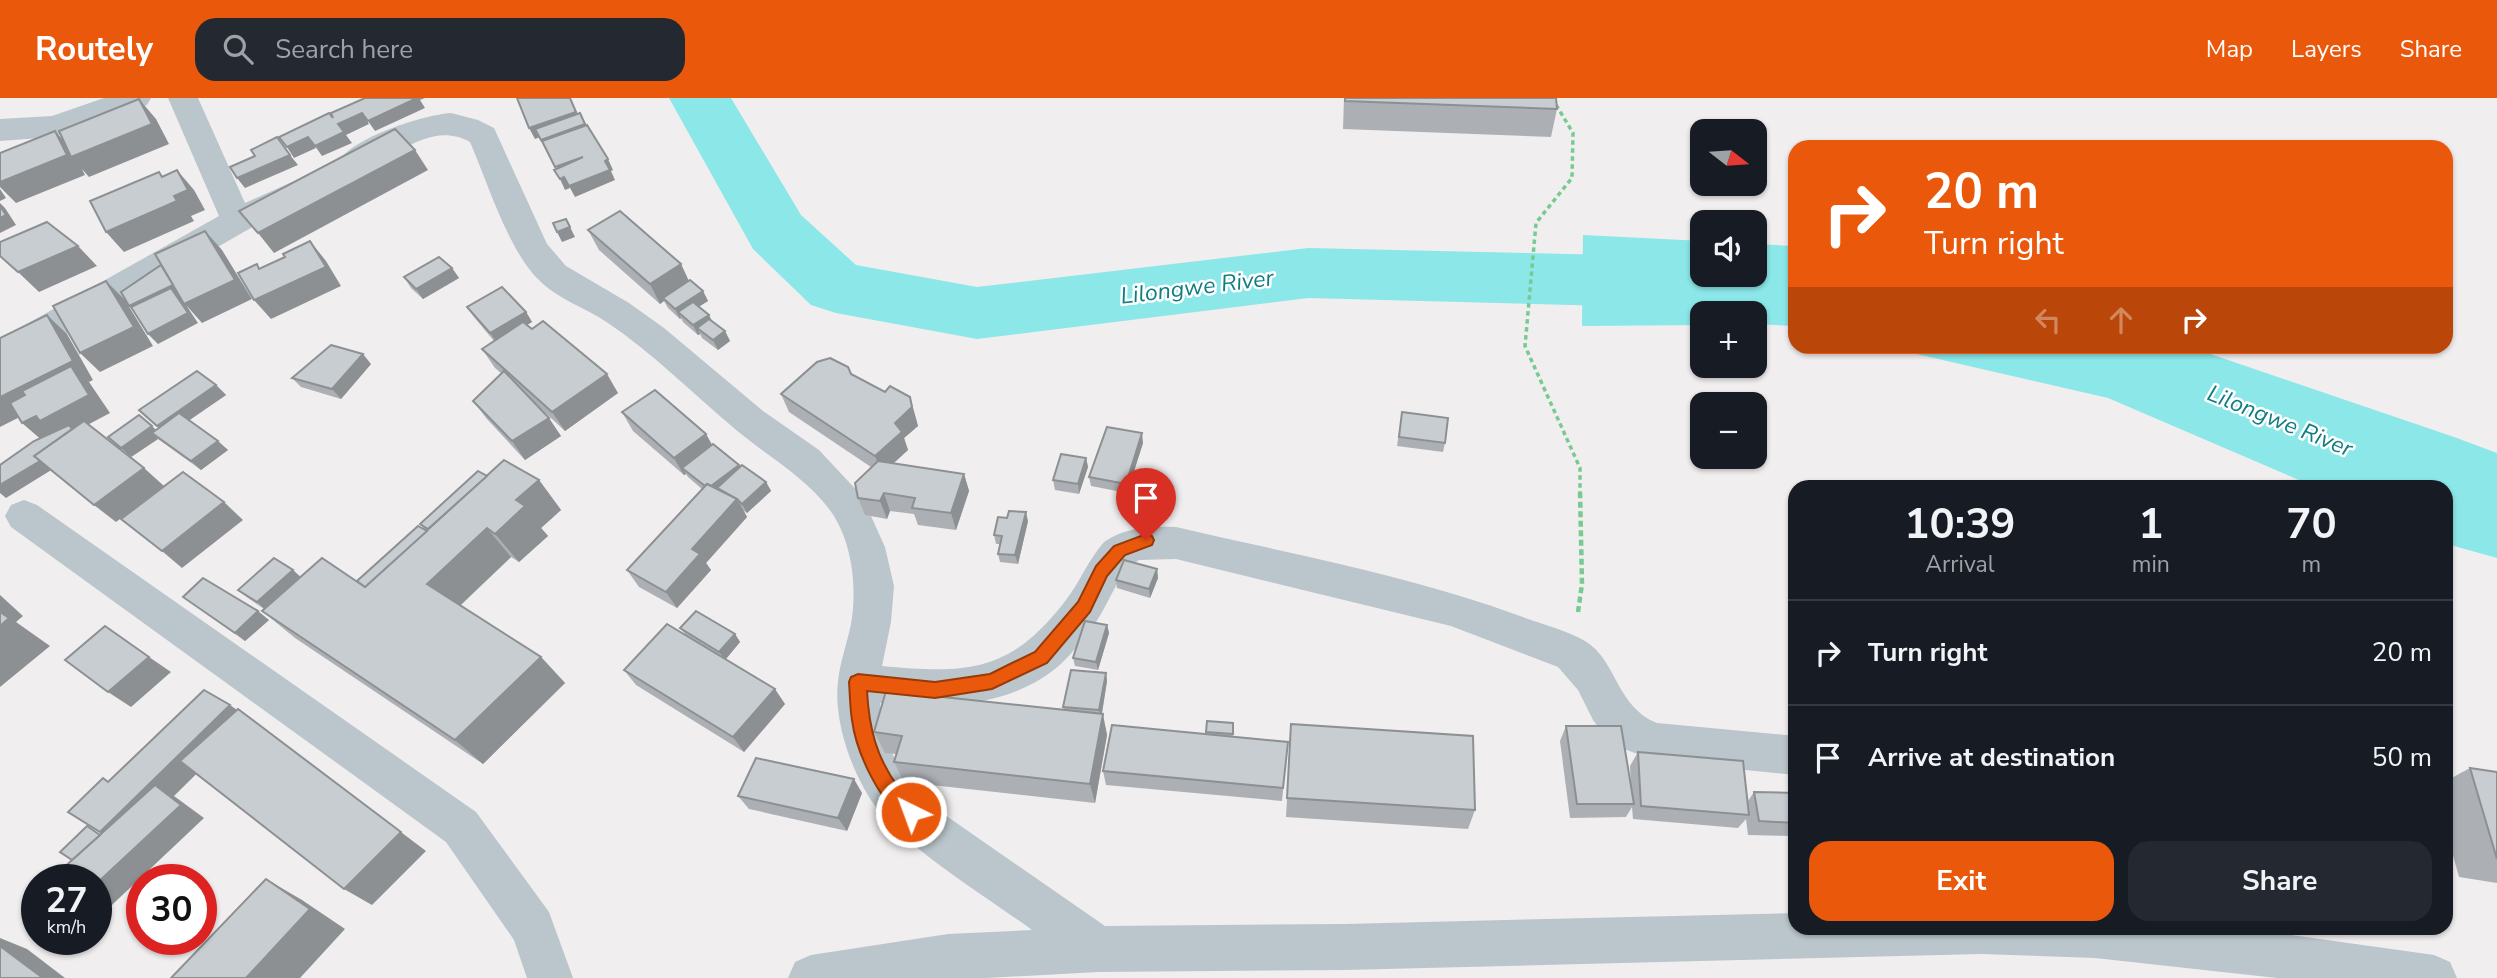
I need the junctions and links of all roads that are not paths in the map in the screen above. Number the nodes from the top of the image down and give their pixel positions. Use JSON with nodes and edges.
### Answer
{"nodes":[{"id":1,"x":136,"y":98,"type":"edge"},
{"id":2,"x":183,"y":98,"type":"edge"},
{"id":3,"x":453,"y":110,"type":"edge"},
{"id":4,"x":0,"y":130,"type":"edge"},
{"id":5,"x":237,"y":220,"type":"junction"},
{"id":6,"x":0,"y":355,"type":"edge"},
{"id":7,"x":24,"y":516,"type":"dead end"},
{"id":8,"x":858,"y":682,"type":"junction"},
{"id":9,"x":1788,"y":754,"type":"edge"},
{"id":10,"x":1822,"y":935,"type":"edge"},
{"id":11,"x":2095,"y":935,"type":"edge"},
{"id":12,"x":1098,"y":949,"type":"junction"},
{"id":13,"x":551,"y":978,"type":"edge"},
{"id":14,"x":811,"y":978,"type":"edge"},
{"id":15,"x":2434,"y":978,"type":"edge"}],
"edges":[{"from":1,"to":4,"type":"street"},
{"from":2,"to":5,"type":"street"},
{"from":3,"to":5,"type":"street"},
{"from":3,"to":8,"type":"street"},
{"from":5,"to":6,"type":"street"},
{"from":7,"to":13,"type":"street"},
{"from":8,"to":9,"type":"street"},
{"from":8,"to":12,"type":"street"},
{"from":10,"to":12,"type":"street"},
{"from":11,"to":15,"type":"street"},
{"from":12,"to":14,"type":"street"}]}
